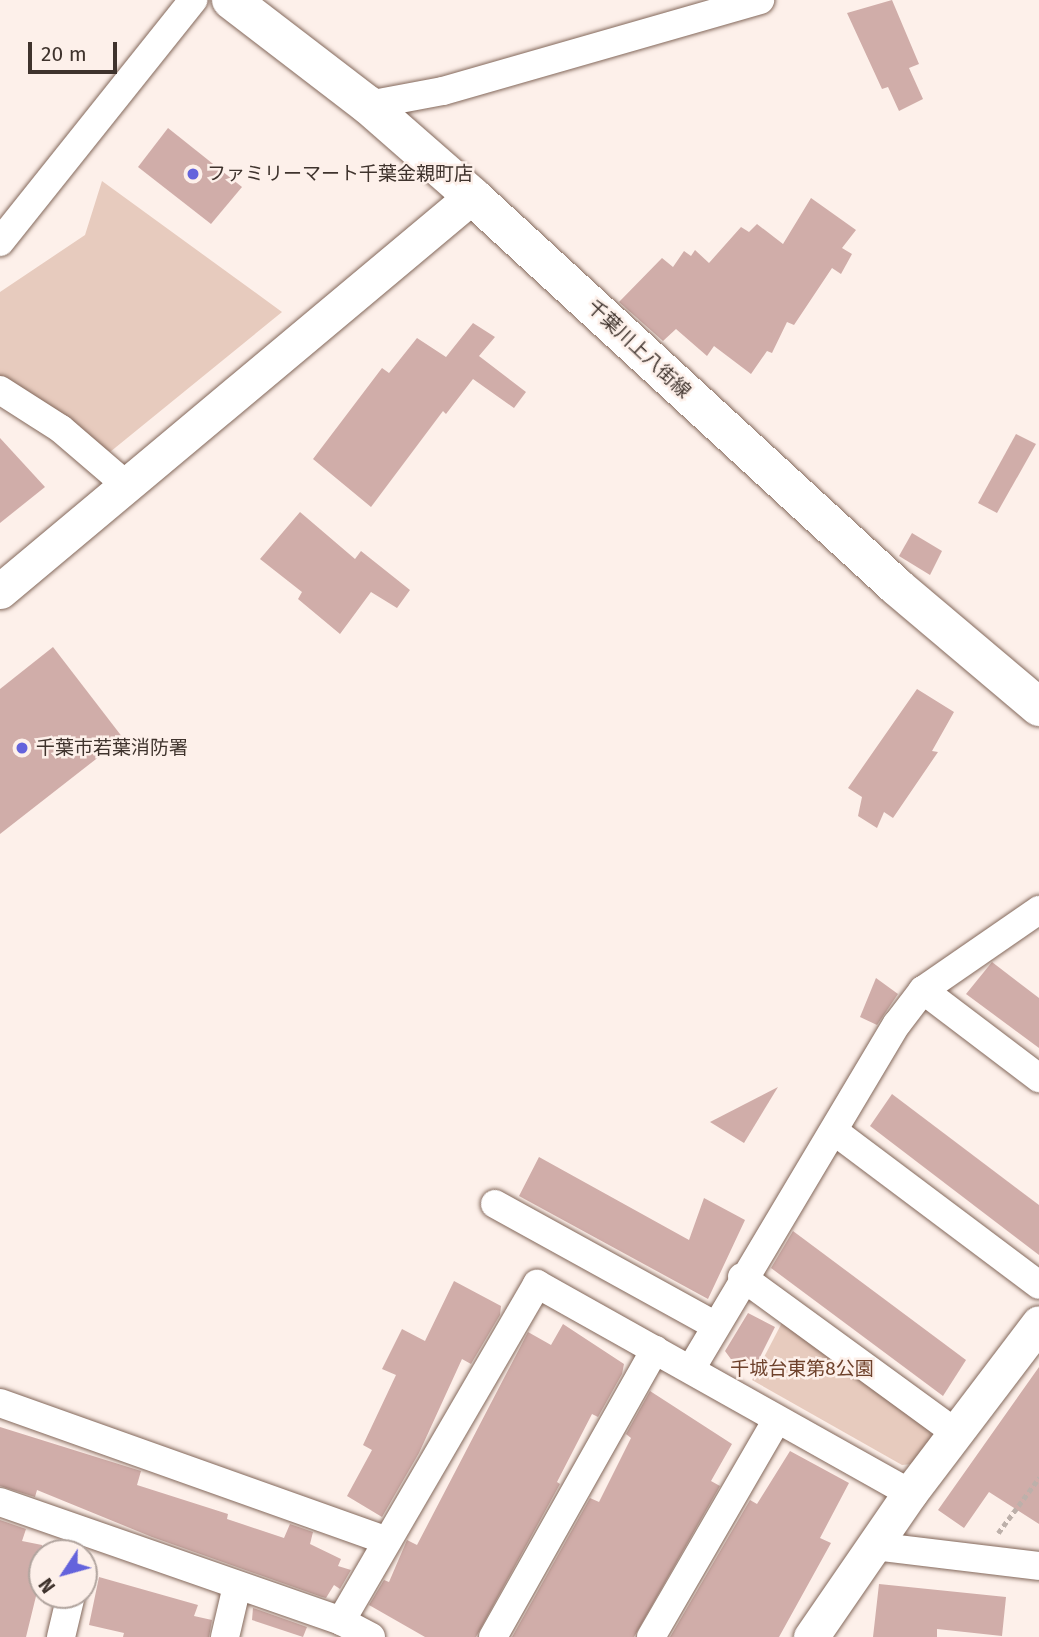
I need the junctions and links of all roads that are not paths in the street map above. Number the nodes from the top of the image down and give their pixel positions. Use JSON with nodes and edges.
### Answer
{"nodes":[{"id":1,"x":193,"y":0,"type":"edge"},
{"id":2,"x":231,"y":0,"type":"edge"},
{"id":3,"x":760,"y":0,"type":"edge"},
{"id":4,"x":368,"y":105,"type":"junction"},
{"id":5,"x":472,"y":195,"type":"junction"},
{"id":6,"x":0,"y":242,"type":"edge"},
{"id":7,"x":0,"y":390,"type":"edge"},
{"id":8,"x":124,"y":483,"type":"junction"},
{"id":9,"x":0,"y":591,"type":"edge"},
{"id":10,"x":1039,"y":707,"type":"edge"},
{"id":11,"x":1039,"y":910,"type":"edge"},
{"id":12,"x":923,"y":990,"type":"junction"},
{"id":13,"x":1039,"y":1078,"type":"edge"},
{"id":14,"x":834,"y":1131,"type":"junction"},
{"id":15,"x":495,"y":1204,"type":"dead end"},
{"id":16,"x":742,"y":1277,"type":"junction"},
{"id":17,"x":1039,"y":1285,"type":"edge"},
{"id":18,"x":1039,"y":1323,"type":"edge"},
{"id":19,"x":716,"y":1326,"type":"junction"},
{"id":20,"x":655,"y":1349,"type":"junction"},
{"id":21,"x":691,"y":1369,"type":"junction"},
{"id":22,"x":0,"y":1403,"type":"edge"},
{"id":23,"x":777,"y":1420,"type":"junction"},
{"id":24,"x":956,"y":1433,"type":"junction"},
{"id":25,"x":910,"y":1493,"type":"junction"},
{"id":26,"x":0,"y":1502,"type":"edge"},
{"id":27,"x":76,"y":1539,"type":"edge"},
{"id":28,"x":387,"y":1541,"type":"junction"},
{"id":29,"x":874,"y":1546,"type":"junction"},
{"id":30,"x":98,"y":1547,"type":"edge"},
{"id":31,"x":1039,"y":1566,"type":"edge"},
{"id":32,"x":237,"y":1586,"type":"junction"},
{"id":33,"x":68,"y":1609,"type":"edge"},
{"id":34,"x":341,"y":1622,"type":"junction"},
{"id":35,"x":61,"y":1637,"type":"edge"},
{"id":36,"x":225,"y":1637,"type":"edge"},
{"id":37,"x":371,"y":1637,"type":"edge"},
{"id":38,"x":493,"y":1637,"type":"edge"},
{"id":39,"x":651,"y":1637,"type":"edge"},
{"id":40,"x":811,"y":1637,"type":"edge"}],
"edges":[{"from":1,"to":6,"type":"street"},
{"from":2,"to":4,"type":"main road","name":"千葉川上八街線"},
{"from":3,"to":4,"type":"street"},
{"from":4,"to":5,"type":"main road","name":"千葉川上八街線"},
{"from":5,"to":8,"type":"street"},
{"from":5,"to":10,"type":"main road","name":"千葉川上八街線"},
{"from":7,"to":8,"type":"street"},
{"from":8,"to":9,"type":"street"},
{"from":11,"to":12,"type":"street"},
{"from":12,"to":13,"type":"street"},
{"from":12,"to":14,"type":"street"},
{"from":14,"to":16,"type":"street"},
{"from":14,"to":17,"type":"street"},
{"from":15,"to":19,"type":"street"},
{"from":16,"to":19,"type":"street"},
{"from":16,"to":24,"type":"street"},
{"from":18,"to":24,"type":"street"},
{"from":19,"to":21,"type":"street"},
{"from":20,"to":21,"type":"street"},
{"from":20,"to":28,"type":"street"},
{"from":20,"to":38,"type":"street"},
{"from":21,"to":23,"type":"street"},
{"from":22,"to":28,"type":"street"},
{"from":23,"to":25,"type":"street"},
{"from":23,"to":39,"type":"street"},
{"from":24,"to":25,"type":"street"},
{"from":25,"to":29,"type":"street"},
{"from":26,"to":27,"type":"street"},
{"from":28,"to":34,"type":"street"},
{"from":29,"to":31,"type":"street"},
{"from":29,"to":40,"type":"street"},
{"from":30,"to":32,"type":"street"},
{"from":32,"to":34,"type":"street"},
{"from":32,"to":36,"type":"street"},
{"from":33,"to":35,"type":"street"},
{"from":34,"to":37,"type":"street"}]}
